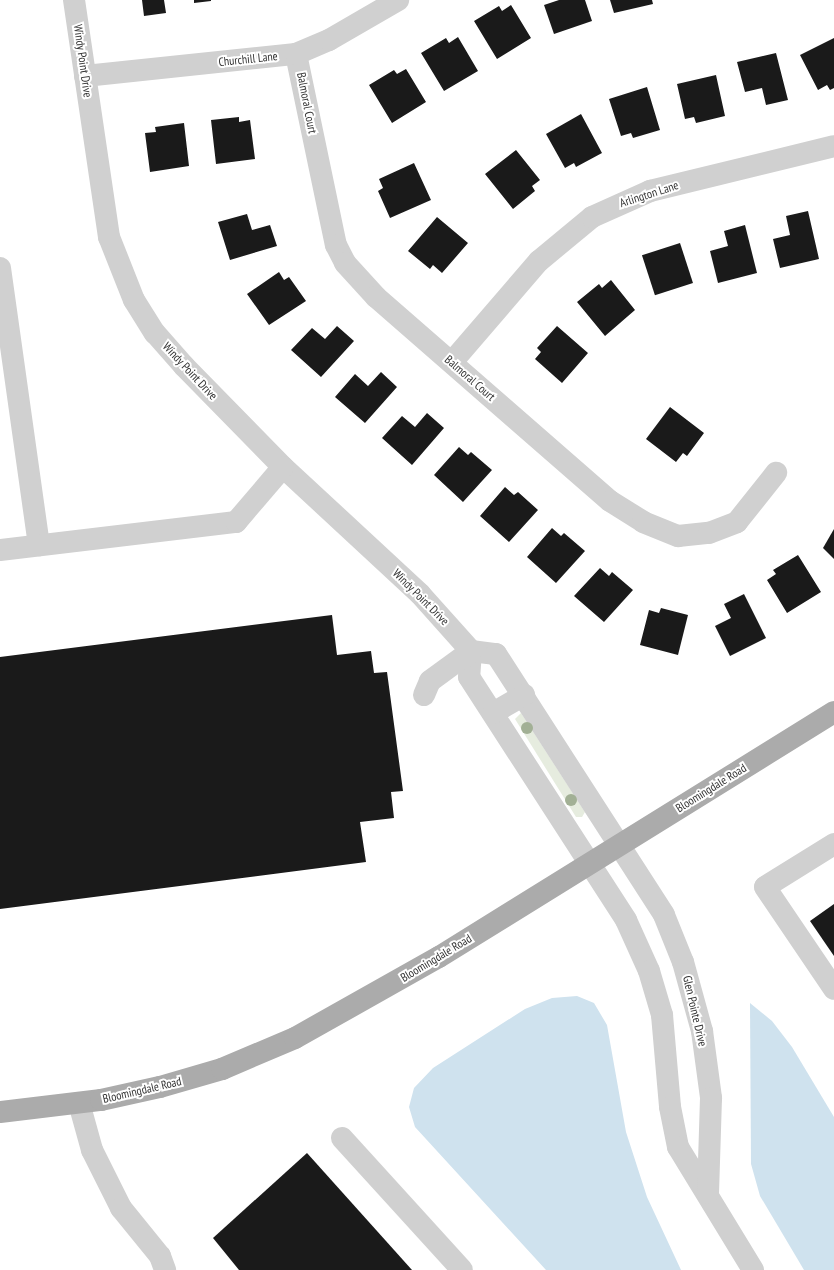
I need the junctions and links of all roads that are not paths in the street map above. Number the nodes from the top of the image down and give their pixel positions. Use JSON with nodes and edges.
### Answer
{"nodes":[{"id":1,"x":74,"y":0,"type":"edge"},
{"id":2,"x":398,"y":0,"type":"edge"},
{"id":3,"x":296,"y":54,"type":"junction"},
{"id":4,"x":85,"y":76,"type":"junction"},
{"id":5,"x":834,"y":146,"type":"edge"},
{"id":6,"x":0,"y":268,"type":"edge"},
{"id":7,"x":452,"y":362,"type":"junction"},
{"id":8,"x":283,"y":467,"type":"junction"},
{"id":9,"x":776,"y":473,"type":"dead end"},
{"id":10,"x":39,"y":545,"type":"junction"},
{"id":11,"x":0,"y":550,"type":"edge"},
{"id":12,"x":471,"y":651,"type":"junction"},
{"id":13,"x":424,"y":695,"type":"dead end"},
{"id":14,"x":524,"y":695,"type":"junction"},
{"id":15,"x":834,"y":712,"type":"edge"},
{"id":16,"x":493,"y":713,"type":"junction"},
{"id":17,"x":621,"y":844,"type":"junction"},
{"id":18,"x":834,"y":844,"type":"edge"},
{"id":19,"x":591,"y":863,"type":"junction"},
{"id":20,"x":834,"y":989,"type":"edge"},
{"id":21,"x":79,"y":1103,"type":"junction"},
{"id":22,"x":0,"y":1112,"type":"edge"},
{"id":23,"x":342,"y":1138,"type":"dead end"},
{"id":24,"x":708,"y":1193,"type":"junction"},
{"id":25,"x":165,"y":1270,"type":"edge"},
{"id":26,"x":462,"y":1270,"type":"edge"},
{"id":27,"x":753,"y":1270,"type":"edge"}],
"edges":[{"from":1,"to":4,"type":"street","name":"Windy Point Drive"},
{"from":2,"to":3,"type":"street","name":"Churchill Lane"},
{"from":3,"to":4,"type":"street","name":"Churchill Lane"},
{"from":3,"to":7,"type":"street","name":"Balmoral Court"},
{"from":4,"to":8,"type":"street","name":"Windy Point Drive"},
{"from":5,"to":7,"type":"street","name":"Arlington Lane"},
{"from":6,"to":10,"type":"street"},
{"from":7,"to":9,"type":"street","name":"Balmoral Court"},
{"from":8,"to":10,"type":"street"},
{"from":8,"to":12,"type":"street","name":"Windy Point Drive"},
{"from":10,"to":11,"type":"street"},
{"from":12,"to":13,"type":"street"},
{"from":12,"to":14,"type":"street"},
{"from":12,"to":16,"type":"street"},
{"from":14,"to":16,"type":"street"},
{"from":14,"to":17,"type":"street"},
{"from":15,"to":17,"type":"main road","name":"Bloomingdale Road"},
{"from":16,"to":19,"type":"street"},
{"from":17,"to":19,"type":"main road","name":"Bloomingdale Road"},
{"from":17,"to":24,"type":"street","name":"Glen Pointe Drive"},
{"from":18,"to":20,"type":"street"},
{"from":19,"to":21,"type":"main road","name":"Bloomingdale Road"},
{"from":19,"to":24,"type":"street"},
{"from":21,"to":22,"type":"main road","name":"Bloomingdale Road"},
{"from":21,"to":25,"type":"street"},
{"from":23,"to":26,"type":"street"},
{"from":24,"to":27,"type":"street"}]}
